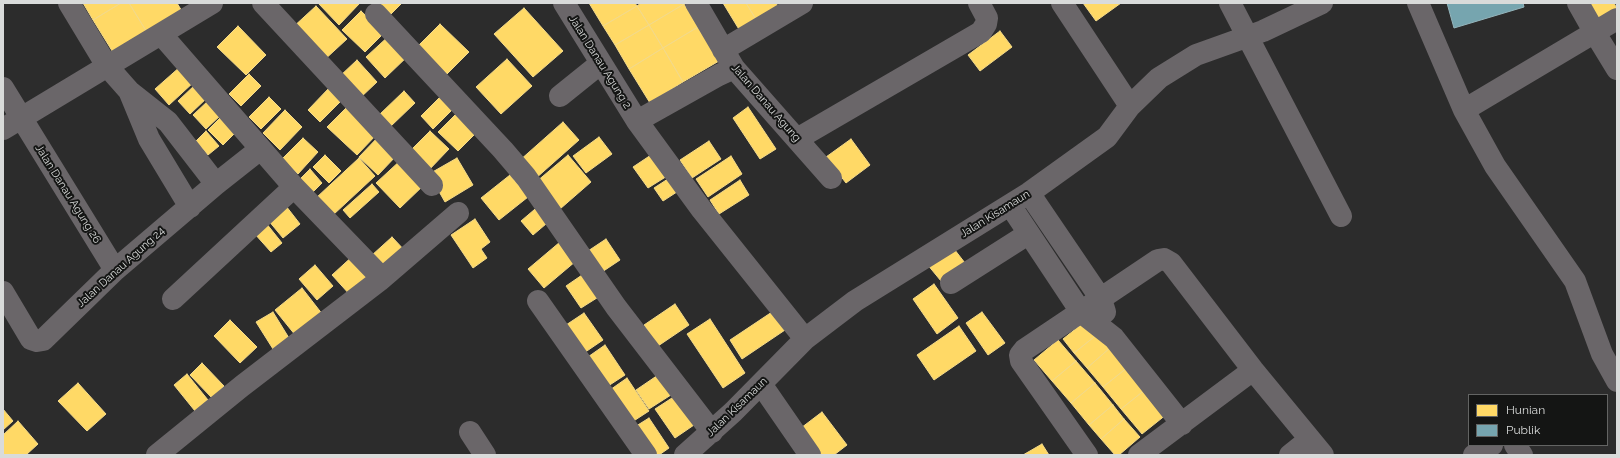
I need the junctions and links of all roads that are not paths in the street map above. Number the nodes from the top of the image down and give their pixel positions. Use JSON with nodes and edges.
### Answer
{"nodes":[{"id":1,"x":69,"y":3,"type":"edge"},
{"id":2,"x":212,"y":3,"type":"edge"},
{"id":3,"x":263,"y":3,"type":"edge"},
{"id":4,"x":564,"y":3,"type":"edge"},
{"id":5,"x":696,"y":3,"type":"edge"},
{"id":6,"x":802,"y":3,"type":"edge"},
{"id":7,"x":980,"y":3,"type":"edge"},
{"id":8,"x":1062,"y":3,"type":"edge"},
{"id":9,"x":1230,"y":3,"type":"edge"},
{"id":10,"x":1322,"y":3,"type":"edge"},
{"id":11,"x":1418,"y":3,"type":"edge"},
{"id":12,"x":1578,"y":3,"type":"edge"},
{"id":13,"x":190,"y":9,"type":"edge"},
{"id":14,"x":376,"y":14,"type":"dead end"},
{"id":15,"x":1617,"y":20,"type":"edge"},
{"id":16,"x":1595,"y":33,"type":"junction"},
{"id":17,"x":161,"y":34,"type":"junction"},
{"id":18,"x":1248,"y":36,"type":"junction"},
{"id":19,"x":728,"y":59,"type":"junction"},
{"id":20,"x":601,"y":63,"type":"junction"},
{"id":21,"x":107,"y":66,"type":"junction"},
{"id":22,"x":1617,"y":69,"type":"edge"},
{"id":23,"x":3,"y":88,"type":"edge"},
{"id":24,"x":130,"y":92,"type":"junction"},
{"id":25,"x":560,"y":96,"type":"dead end"},
{"id":26,"x":1130,"y":106,"type":"junction"},
{"id":27,"x":1464,"y":110,"type":"junction"},
{"id":28,"x":21,"y":118,"type":"junction"},
{"id":29,"x":636,"y":121,"type":"junction"},
{"id":30,"x":3,"y":129,"type":"edge"},
{"id":31,"x":797,"y":139,"type":"junction"},
{"id":32,"x":254,"y":154,"type":"dead end"},
{"id":33,"x":831,"y":178,"type":"dead end"},
{"id":34,"x":216,"y":184,"type":"junction"},
{"id":35,"x":432,"y":184,"type":"dead end"},
{"id":36,"x":294,"y":187,"type":"junction"},
{"id":37,"x":1029,"y":193,"type":"junction"},
{"id":38,"x":1010,"y":205,"type":"junction"},
{"id":39,"x":190,"y":207,"type":"junction"},
{"id":40,"x":458,"y":213,"type":"dead end"},
{"id":41,"x":1341,"y":216,"type":"dead end"},
{"id":42,"x":1028,"y":234,"type":"junction"},
{"id":43,"x":115,"y":270,"type":"junction"},
{"id":44,"x":379,"y":281,"type":"junction"},
{"id":45,"x":951,"y":283,"type":"dead end"},
{"id":46,"x":3,"y":292,"type":"edge"},
{"id":47,"x":173,"y":299,"type":"dead end"},
{"id":48,"x":1101,"y":299,"type":"junction"},
{"id":49,"x":538,"y":302,"type":"dead end"},
{"id":50,"x":1081,"y":312,"type":"junction"},
{"id":51,"x":1114,"y":338,"type":"junction"},
{"id":52,"x":805,"y":339,"type":"junction"},
{"id":53,"x":1253,"y":370,"type":"junction"},
{"id":54,"x":1617,"y":381,"type":"edge"},
{"id":55,"x":761,"y":384,"type":"junction"},
{"id":56,"x":1182,"y":424,"type":"junction"},
{"id":57,"x":470,"y":432,"type":"dead end"},
{"id":58,"x":712,"y":432,"type":"junction"},
{"id":59,"x":1490,"y":446,"type":"edge"},
{"id":60,"x":1516,"y":446,"type":"edge"},
{"id":61,"x":1317,"y":447,"type":"edge"},
{"id":62,"x":157,"y":455,"type":"edge"},
{"id":63,"x":485,"y":455,"type":"edge"},
{"id":64,"x":646,"y":455,"type":"edge"},
{"id":65,"x":685,"y":455,"type":"edge"},
{"id":66,"x":810,"y":455,"type":"edge"},
{"id":67,"x":1087,"y":455,"type":"edge"},
{"id":68,"x":1139,"y":455,"type":"edge"},
{"id":69,"x":1290,"y":455,"type":"edge"},
{"id":70,"x":1474,"y":455,"type":"edge"},
{"id":71,"x":1522,"y":455,"type":"edge"}],
"edges":[{"from":1,"to":21,"type":"street"},
{"from":2,"to":13,"type":"street"},
{"from":3,"to":35,"type":"street"},
{"from":4,"to":20,"type":"street","name":"Jalan Danau Agung 2"},
{"from":5,"to":19,"type":"street","name":"Jalan Danau Agung"},
{"from":6,"to":19,"type":"street"},
{"from":7,"to":31,"type":"street"},
{"from":8,"to":26,"type":"street"},
{"from":9,"to":18,"type":"street"},
{"from":10,"to":18,"type":"street","name":"Jalan Kisamaun"},
{"from":11,"to":27,"type":"street"},
{"from":12,"to":16,"type":"street"},
{"from":13,"to":17,"type":"street"},
{"from":14,"to":58,"type":"street"},
{"from":15,"to":16,"type":"street"},
{"from":16,"to":22,"type":"street"},
{"from":16,"to":27,"type":"street"},
{"from":17,"to":21,"type":"street"},
{"from":17,"to":36,"type":"street"},
{"from":18,"to":26,"type":"street","name":"Jalan Kisamaun"},
{"from":18,"to":41,"type":"street"},
{"from":19,"to":29,"type":"street"},
{"from":19,"to":31,"type":"street","name":"Jalan Danau Agung"},
{"from":20,"to":25,"type":"street"},
{"from":20,"to":29,"type":"street","name":"Jalan Danau Agung 2"},
{"from":21,"to":24,"type":"street"},
{"from":21,"to":28,"type":"street"},
{"from":23,"to":28,"type":"street","name":"Jalan Danau Agung 26"},
{"from":24,"to":34,"type":"street"},
{"from":24,"to":39,"type":"street"},
{"from":26,"to":37,"type":"street","name":"Jalan Kisamaun"},
{"from":27,"to":54,"type":"street"},
{"from":28,"to":30,"type":"street"},
{"from":28,"to":43,"type":"street","name":"Jalan Danau Agung 26"},
{"from":29,"to":52,"type":"street","name":"Jalan Danau Agung 2"},
{"from":31,"to":33,"type":"street","name":"Jalan Danau Agung"},
{"from":32,"to":34,"type":"street","name":"Jalan Danau Agung 24"},
{"from":34,"to":39,"type":"street","name":"Jalan Danau Agung 24"},
{"from":36,"to":44,"type":"street"},
{"from":36,"to":47,"type":"street"},
{"from":37,"to":38,"type":"street","name":"Jalan Kisamaun"},
{"from":37,"to":48,"type":"street"},
{"from":38,"to":42,"type":"street"},
{"from":38,"to":52,"type":"street","name":"Jalan Kisamaun"},
{"from":39,"to":43,"type":"street","name":"Jalan Danau Agung 24"},
{"from":40,"to":44,"type":"street"},
{"from":42,"to":45,"type":"street"},
{"from":42,"to":50,"type":"street"},
{"from":43,"to":46,"type":"street","name":"Jalan Danau Agung 24"},
{"from":44,"to":62,"type":"street"},
{"from":48,"to":50,"type":"street"},
{"from":48,"to":51,"type":"street"},
{"from":48,"to":53,"type":"street"},
{"from":49,"to":64,"type":"street"},
{"from":50,"to":51,"type":"street"},
{"from":50,"to":67,"type":"street"},
{"from":51,"to":56,"type":"street"},
{"from":52,"to":55,"type":"street","name":"Jalan Kisamaun"},
{"from":53,"to":56,"type":"street"},
{"from":53,"to":61,"type":"street"},
{"from":55,"to":58,"type":"street","name":"Jalan Kisamaun"},
{"from":55,"to":66,"type":"street"},
{"from":56,"to":68,"type":"street"},
{"from":57,"to":63,"type":"street"},
{"from":58,"to":65,"type":"street","name":"Jalan Kisamaun"},
{"from":59,"to":70,"type":"street"},
{"from":60,"to":71,"type":"street"},
{"from":61,"to":69,"type":"street"}]}
